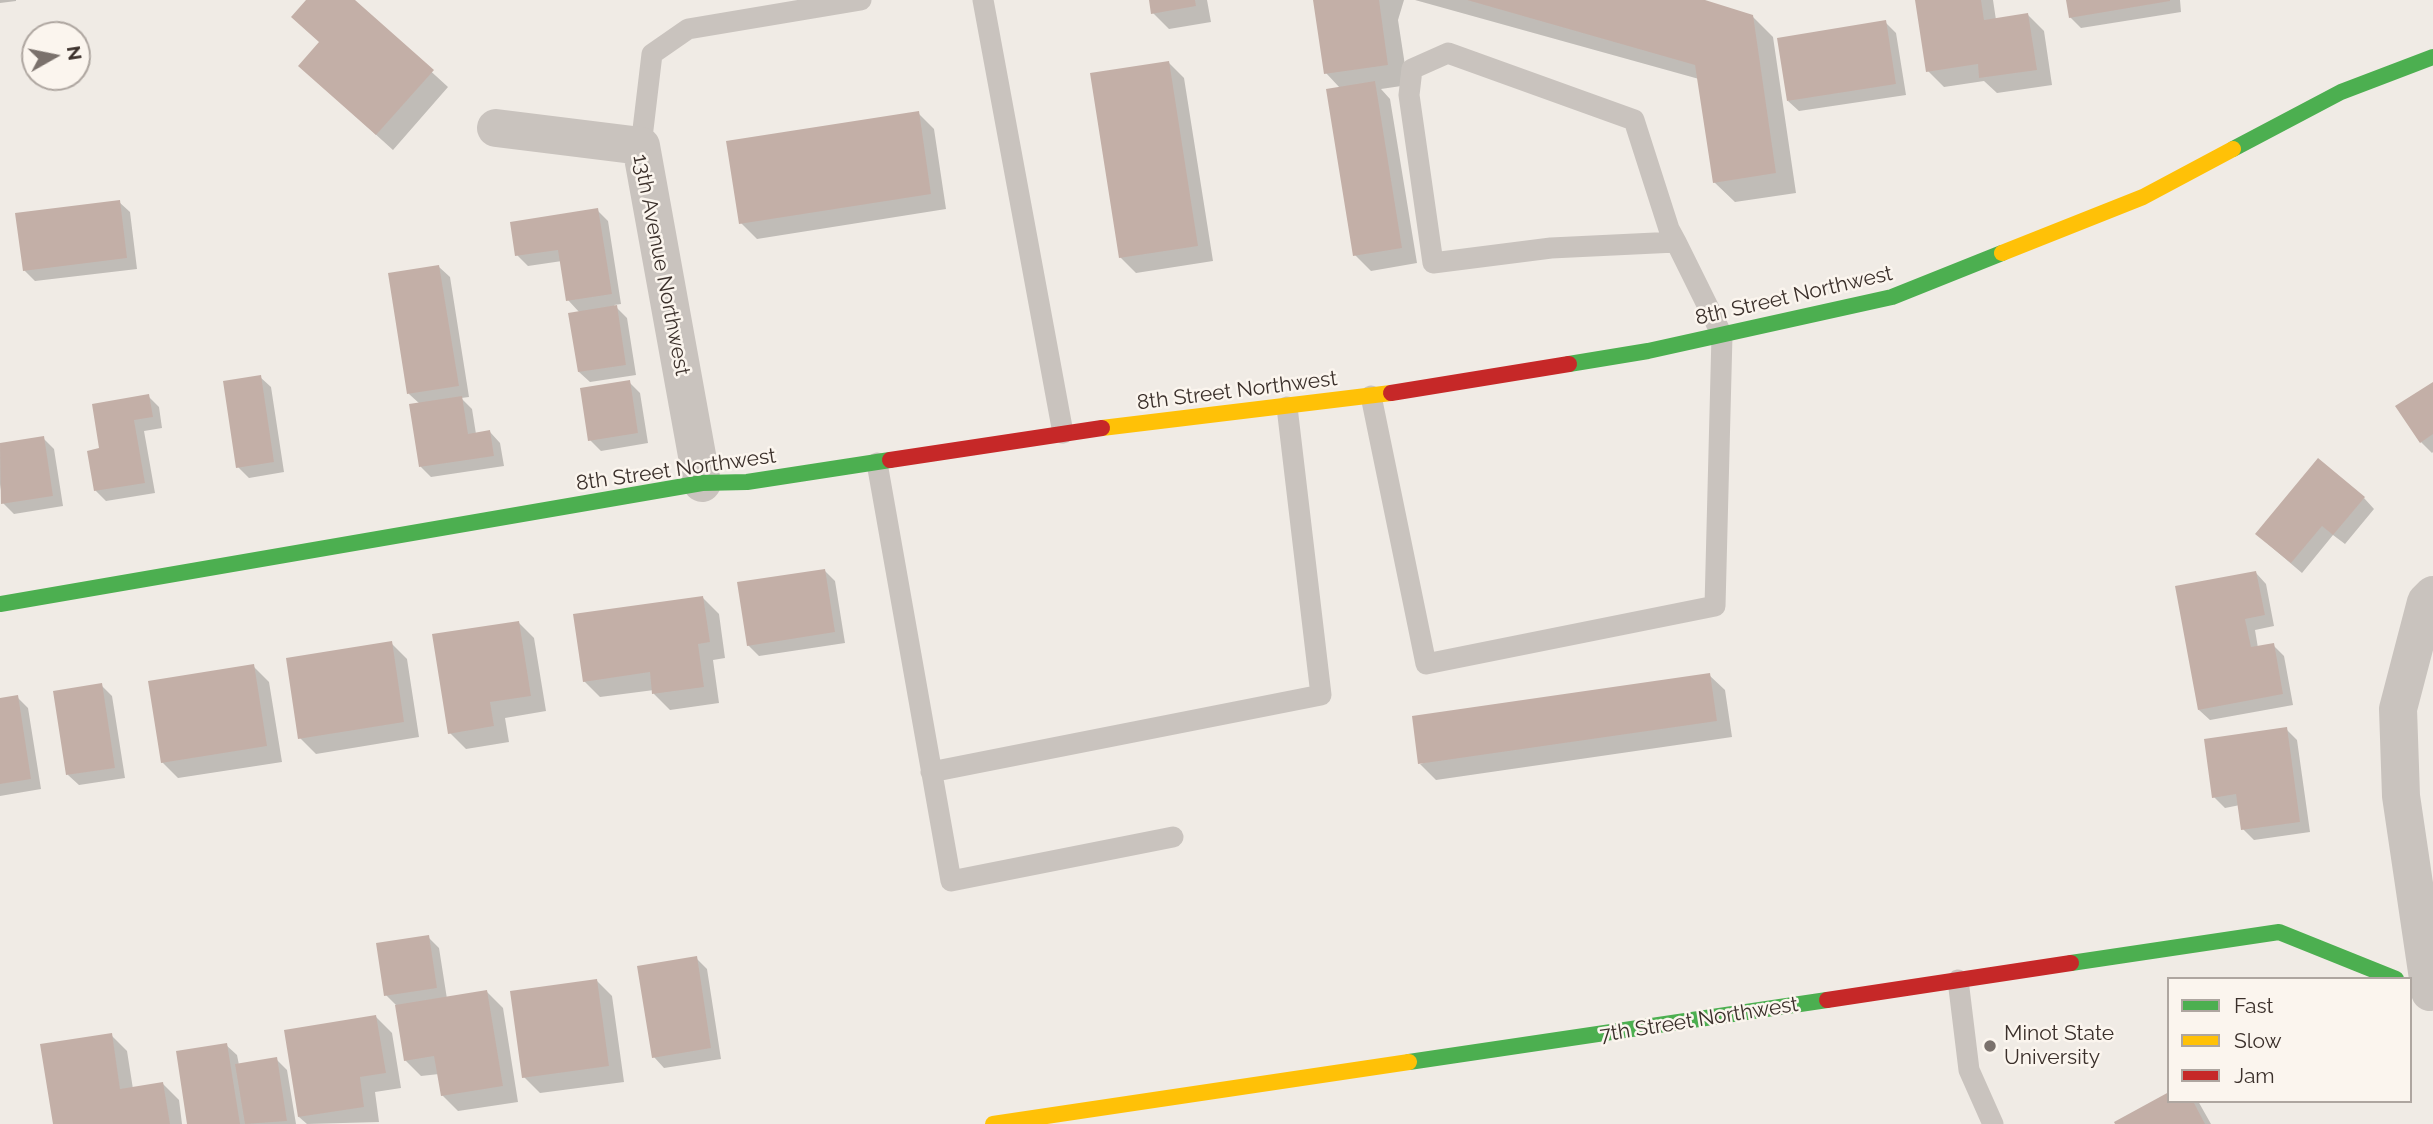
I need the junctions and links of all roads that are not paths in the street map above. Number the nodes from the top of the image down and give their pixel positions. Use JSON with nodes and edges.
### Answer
{"nodes":[{"id":1,"x":861,"y":0,"type":"edge"},
{"id":2,"x":983,"y":0,"type":"edge"},
{"id":3,"x":2433,"y":57,"type":"edge"},
{"id":4,"x":496,"y":128,"type":"dead end"},
{"id":5,"x":641,"y":146,"type":"junction"},
{"id":6,"x":1676,"y":242,"type":"junction"},
{"id":7,"x":1722,"y":335,"type":"junction"},
{"id":8,"x":1371,"y":396,"type":"junction"},
{"id":9,"x":1287,"y":407,"type":"junction"},
{"id":10,"x":1063,"y":433,"type":"junction"},
{"id":11,"x":877,"y":463,"type":"junction"},
{"id":12,"x":702,"y":483,"type":"junction"},
{"id":13,"x":2433,"y":595,"type":"edge"},
{"id":14,"x":0,"y":604,"type":"edge"},
{"id":15,"x":932,"y":772,"type":"junction"},
{"id":16,"x":1173,"y":837,"type":"dead end"},
{"id":17,"x":2392,"y":977,"type":"edge"},
{"id":18,"x":1958,"y":980,"type":"junction"},
{"id":19,"x":2417,"y":987,"type":"edge"},
{"id":20,"x":993,"y":1124,"type":"edge"},
{"id":21,"x":1993,"y":1124,"type":"edge"}],
"edges":[{"from":1,"to":5,"type":"lane"},
{"from":2,"to":10,"type":"lane"},
{"from":3,"to":7,"type":"street","name":"8th Street Northwest"},
{"from":4,"to":5,"type":"street","name":"13th Avenue Northwest"},
{"from":5,"to":12,"type":"street","name":"13th Avenue Northwest"},
{"from":6,"to":6,"type":"lane"},
{"from":6,"to":7,"type":"lane"},
{"from":7,"to":8,"type":"street","name":"8th Street Northwest"},
{"from":7,"to":8,"type":"lane"},
{"from":8,"to":9,"type":"street","name":"8th Street Northwest"},
{"from":9,"to":10,"type":"street","name":"8th Street Northwest"},
{"from":9,"to":15,"type":"lane"},
{"from":10,"to":11,"type":"street","name":"8th Street Northwest"},
{"from":11,"to":12,"type":"street","name":"8th Street Northwest"},
{"from":11,"to":15,"type":"lane"},
{"from":12,"to":14,"type":"street","name":"8th Street Northwest"},
{"from":13,"to":19,"type":"street","name":"7th Street Northwest"},
{"from":15,"to":16,"type":"lane"},
{"from":17,"to":18,"type":"street","name":"7th Street Northwest"},
{"from":18,"to":20,"type":"street","name":"7th Street Northwest"},
{"from":18,"to":21,"type":"lane"}]}
